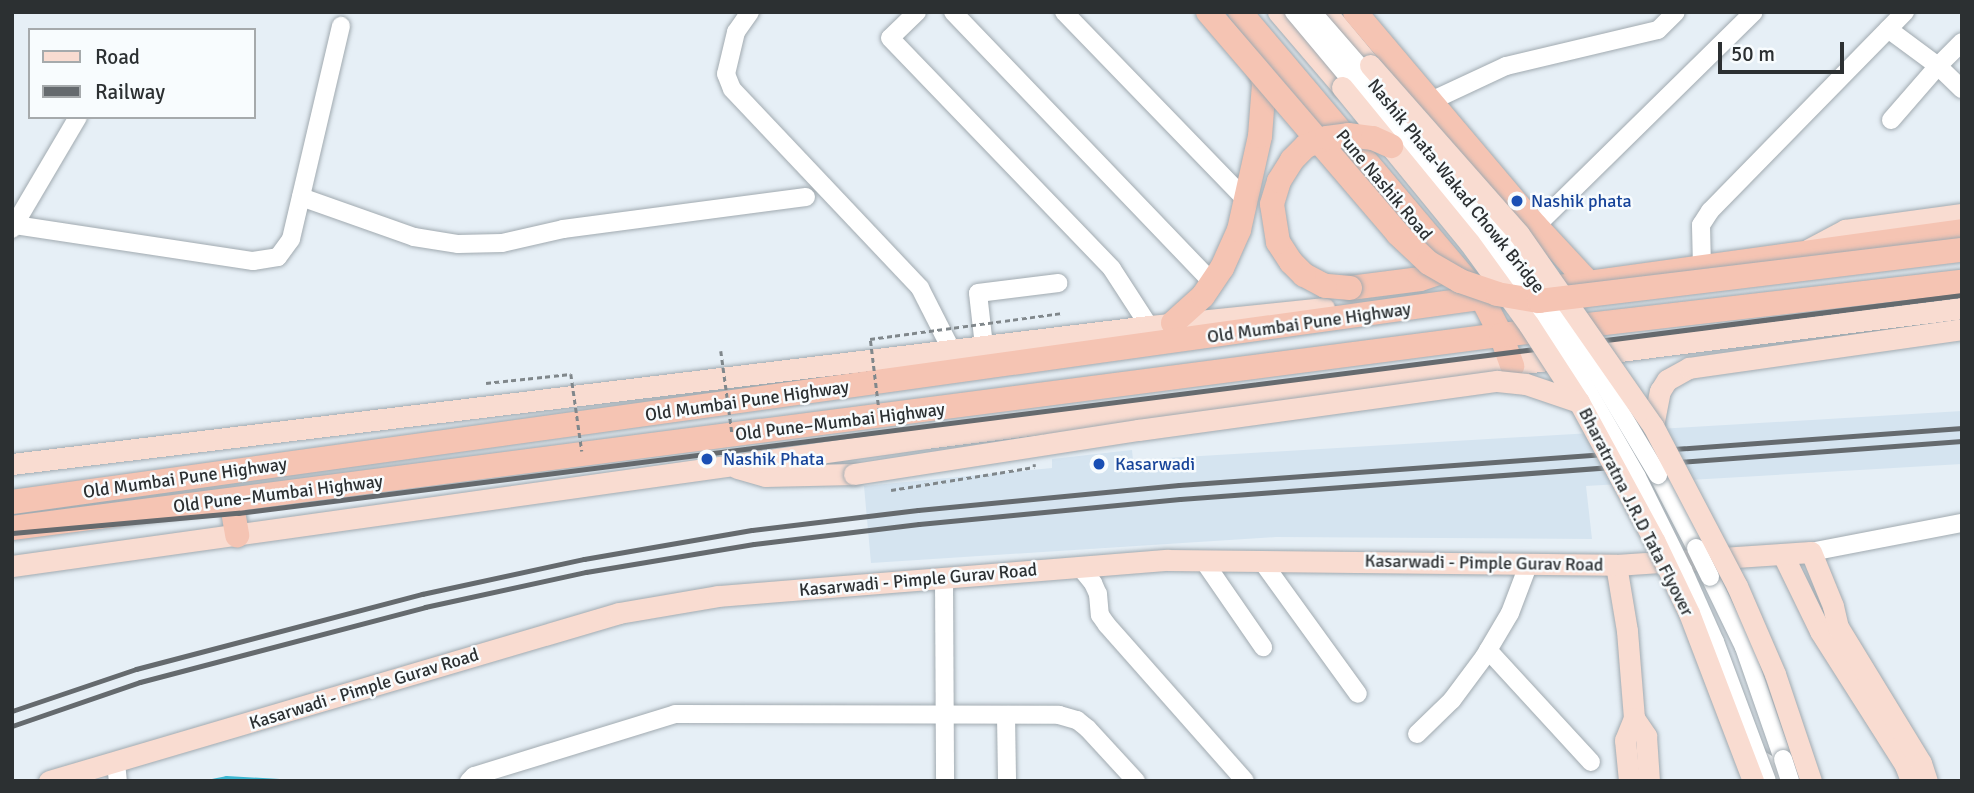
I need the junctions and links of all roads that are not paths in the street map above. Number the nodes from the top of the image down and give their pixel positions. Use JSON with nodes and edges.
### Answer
{"nodes":[{"id":1,"x":750,"y":12,"type":"edge"},
{"id":2,"x":917,"y":12,"type":"edge"},
{"id":3,"x":953,"y":12,"type":"edge"},
{"id":4,"x":1064,"y":12,"type":"edge"},
{"id":5,"x":1208,"y":12,"type":"edge"},
{"id":6,"x":1240,"y":12,"type":"edge"},
{"id":7,"x":1278,"y":12,"type":"edge"},
{"id":8,"x":1294,"y":12,"type":"edge"},
{"id":9,"x":1312,"y":12,"type":"edge"},
{"id":10,"x":1326,"y":12,"type":"edge"},
{"id":11,"x":1355,"y":12,"type":"edge"},
{"id":12,"x":1676,"y":12,"type":"edge"},
{"id":13,"x":1755,"y":12,"type":"edge"},
{"id":14,"x":1905,"y":12,"type":"edge"},
{"id":15,"x":341,"y":26,"type":"dead end"},
{"id":16,"x":1888,"y":29,"type":"junction"},
{"id":17,"x":1962,"y":42,"type":"edge"},
{"id":18,"x":1938,"y":66,"type":"junction"},
{"id":19,"x":1962,"y":89,"type":"edge"},
{"id":20,"x":1431,"y":101,"type":"junction"},
{"id":21,"x":77,"y":119,"type":"edge"},
{"id":22,"x":1891,"y":120,"type":"dead end"},
{"id":23,"x":1391,"y":146,"type":"junction"},
{"id":24,"x":301,"y":197,"type":"junction"},
{"id":25,"x":806,"y":197,"type":"dead end"},
{"id":26,"x":1246,"y":200,"type":"junction"},
{"id":27,"x":1962,"y":214,"type":"edge"},
{"id":28,"x":1536,"y":226,"type":"junction"},
{"id":29,"x":14,"y":227,"type":"edge"},
{"id":30,"x":1962,"y":231,"type":"edge"},
{"id":31,"x":1962,"y":250,"type":"edge"},
{"id":32,"x":1801,"y":253,"type":"junction"},
{"id":33,"x":1702,"y":267,"type":"junction"},
{"id":34,"x":1454,"y":268,"type":"junction"},
{"id":35,"x":1420,"y":279,"type":"junction"},
{"id":36,"x":1212,"y":282,"type":"junction"},
{"id":37,"x":1588,"y":282,"type":"junction"},
{"id":38,"x":1962,"y":282,"type":"edge"},
{"id":39,"x":1058,"y":283,"type":"dead end"},
{"id":40,"x":1516,"y":293,"type":"junction"},
{"id":41,"x":1482,"y":298,"type":"junction"},
{"id":42,"x":1445,"y":304,"type":"junction"},
{"id":43,"x":1962,"y":308,"type":"edge"},
{"id":44,"x":1161,"y":324,"type":"junction"},
{"id":45,"x":1962,"y":329,"type":"edge"},
{"id":46,"x":1499,"y":330,"type":"junction"},
{"id":47,"x":984,"y":346,"type":"junction"},
{"id":48,"x":951,"y":349,"type":"junction"},
{"id":49,"x":1512,"y":366,"type":"junction"},
{"id":50,"x":1579,"y":402,"type":"junction"},
{"id":51,"x":1653,"y":426,"type":"junction"},
{"id":52,"x":12,"y":464,"type":"edge"},
{"id":53,"x":728,"y":466,"type":"junction"},
{"id":54,"x":231,"y":500,"type":"junction"},
{"id":55,"x":12,"y":502,"type":"edge"},
{"id":56,"x":1962,"y":523,"type":"edge"},
{"id":57,"x":12,"y":528,"type":"edge"},
{"id":58,"x":237,"y":535,"type":"junction"},
{"id":59,"x":1811,"y":552,"type":"junction"},
{"id":60,"x":1783,"y":555,"type":"junction"},
{"id":61,"x":1203,"y":560,"type":"junction"},
{"id":62,"x":1261,"y":560,"type":"junction"},
{"id":63,"x":1655,"y":560,"type":"junction"},
{"id":64,"x":1529,"y":563,"type":"junction"},
{"id":65,"x":1615,"y":565,"type":"junction"},
{"id":66,"x":12,"y":566,"type":"edge"},
{"id":67,"x":1080,"y":567,"type":"junction"},
{"id":68,"x":944,"y":578,"type":"junction"},
{"id":69,"x":1263,"y":647,"type":"dead end"},
{"id":70,"x":1488,"y":650,"type":"junction"},
{"id":71,"x":1358,"y":694,"type":"dead end"},
{"id":72,"x":945,"y":715,"type":"junction"},
{"id":73,"x":1006,"y":715,"type":"junction"},
{"id":74,"x":1634,"y":718,"type":"junction"},
{"id":75,"x":1417,"y":734,"type":"dead end"},
{"id":76,"x":1591,"y":762,"type":"dead end"},
{"id":77,"x":117,"y":772,"type":"edge"},
{"id":78,"x":49,"y":781,"type":"edge"},
{"id":79,"x":469,"y":781,"type":"edge"},
{"id":80,"x":946,"y":781,"type":"edge"},
{"id":81,"x":1007,"y":781,"type":"edge"},
{"id":82,"x":1136,"y":781,"type":"edge"},
{"id":83,"x":1245,"y":781,"type":"edge"},
{"id":84,"x":1629,"y":781,"type":"edge"},
{"id":85,"x":1649,"y":781,"type":"edge"},
{"id":86,"x":1753,"y":781,"type":"edge"},
{"id":87,"x":1767,"y":781,"type":"edge"},
{"id":88,"x":1793,"y":781,"type":"edge"},
{"id":89,"x":1811,"y":781,"type":"edge"},
{"id":90,"x":1911,"y":781,"type":"edge"},
{"id":91,"x":1927,"y":781,"type":"edge"}],
"edges":[{"from":1,"to":48,"type":"street"},
{"from":2,"to":44,"type":"street"},
{"from":3,"to":36,"type":"street"},
{"from":4,"to":26,"type":"street"},
{"from":5,"to":31,"type":"highway","bridge":true},
{"from":6,"to":26,"type":"highway"},
{"from":6,"to":34,"type":"highway","name":"Pune Nashik Road"},
{"from":7,"to":23,"type":"main road","name":"Bharatratna J.R.D Tata Flyover","bridge":true},
{"from":8,"to":87,"type":"street","name":"Nashik Phata-Wakad Chowk Bridge","bridge":true},
{"from":9,"to":88,"type":"street","name":"Nashik Phata-Wakad Chowk Bridge","bridge":true},
{"from":10,"to":51,"type":"main road","bridge":true},
{"from":11,"to":20,"type":"highway"},
{"from":12,"to":20,"type":"street"},
{"from":13,"to":28,"type":"street"},
{"from":14,"to":16,"type":"street"},
{"from":15,"to":24,"type":"street"},
{"from":16,"to":18,"type":"street"},
{"from":16,"to":33,"type":"street"},
{"from":17,"to":18,"type":"street"},
{"from":18,"to":19,"type":"street"},
{"from":18,"to":22,"type":"street"},
{"from":20,"to":28,"type":"highway"},
{"from":21,"to":29,"type":"street"},
{"from":23,"to":35,"type":"highway","bridge":true},
{"from":23,"to":50,"type":"main road","name":"Bharatratna J.R.D Tata Flyover","bridge":true},
{"from":24,"to":25,"type":"street"},
{"from":24,"to":29,"type":"street"},
{"from":26,"to":36,"type":"highway"},
{"from":27,"to":32,"type":"main road"},
{"from":28,"to":37,"type":"highway"},
{"from":28,"to":40,"type":"highway"},
{"from":30,"to":32,"type":"highway","name":"Old Mumbai Pune Highway"},
{"from":32,"to":33,"type":"highway","name":"Old Mumbai Pune Highway"},
{"from":33,"to":37,"type":"highway","name":"Old Mumbai Pune Highway"},
{"from":34,"to":35,"type":"highway"},
{"from":34,"to":41,"type":"highway","name":"Pune Nashik Road"},
{"from":35,"to":42,"type":"highway"},
{"from":36,"to":44,"type":"highway"},
{"from":37,"to":40,"type":"highway","name":"Old Mumbai Pune Highway"},
{"from":38,"to":46,"type":"highway","name":"Old Pune–Mumbai Highway"},
{"from":39,"to":47,"type":"street"},
{"from":40,"to":41,"type":"highway","name":"Old Mumbai Pune Highway"},
{"from":40,"to":46,"type":"highway"},
{"from":41,"to":42,"type":"highway","name":"Old Mumbai Pune Highway"},
{"from":41,"to":46,"type":"highway","name":"Pune Nashik Road"},
{"from":42,"to":44,"type":"main road"},
{"from":42,"to":55,"type":"highway","name":"Old Mumbai Pune Highway"},
{"from":43,"to":49,"type":"main road"},
{"from":44,"to":47,"type":"main road"},
{"from":45,"to":51,"type":"main road"},
{"from":46,"to":49,"type":"highway","name":"Pune Nashik Road"},
{"from":46,"to":54,"type":"highway","name":"Old Pune–Mumbai Highway"},
{"from":47,"to":48,"type":"main road"},
{"from":48,"to":52,"type":"main road"},
{"from":49,"to":53,"type":"main road"},
{"from":50,"to":53,"type":"main road","bridge":true},
{"from":50,"to":86,"type":"main road","name":"Bharatratna J.R.D Tata Flyover","bridge":true},
{"from":51,"to":89,"type":"main road","bridge":true},
{"from":53,"to":58,"type":"main road"},
{"from":54,"to":57,"type":"highway","name":"Old Pune–Mumbai Highway"},
{"from":54,"to":58,"type":"highway"},
{"from":56,"to":59,"type":"street"},
{"from":58,"to":66,"type":"main road"},
{"from":59,"to":60,"type":"main road","name":"Kasarwadi - Pimple Gurav Road"},
{"from":59,"to":91,"type":"main road"},
{"from":60,"to":63,"type":"main road","name":"Kasarwadi - Pimple Gurav Road"},
{"from":60,"to":90,"type":"main road"},
{"from":61,"to":62,"type":"main road","name":"Kasarwadi - Pimple Gurav Road"},
{"from":61,"to":67,"type":"main road","name":"Kasarwadi - Pimple Gurav Road"},
{"from":61,"to":69,"type":"street"},
{"from":62,"to":64,"type":"main road","name":"Kasarwadi - Pimple Gurav Road"},
{"from":62,"to":71,"type":"street"},
{"from":63,"to":65,"type":"main road","name":"Kasarwadi - Pimple Gurav Road"},
{"from":63,"to":88,"type":"street"},
{"from":64,"to":65,"type":"main road","name":"Kasarwadi - Pimple Gurav Road"},
{"from":64,"to":70,"type":"street"},
{"from":65,"to":74,"type":"main road"},
{"from":67,"to":68,"type":"main road","name":"Kasarwadi - Pimple Gurav Road"},
{"from":67,"to":83,"type":"street"},
{"from":68,"to":72,"type":"street"},
{"from":68,"to":77,"type":"main road","name":"Kasarwadi - Pimple Gurav Road"},
{"from":70,"to":75,"type":"street"},
{"from":70,"to":76,"type":"street"},
{"from":72,"to":73,"type":"street"},
{"from":72,"to":79,"type":"street"},
{"from":72,"to":80,"type":"street"},
{"from":73,"to":81,"type":"street"},
{"from":73,"to":82,"type":"street"},
{"from":74,"to":84,"type":"main road"},
{"from":74,"to":85,"type":"main road"},
{"from":77,"to":78,"type":"main road","name":"Kasarwadi - Pimple Gurav Road"}]}
